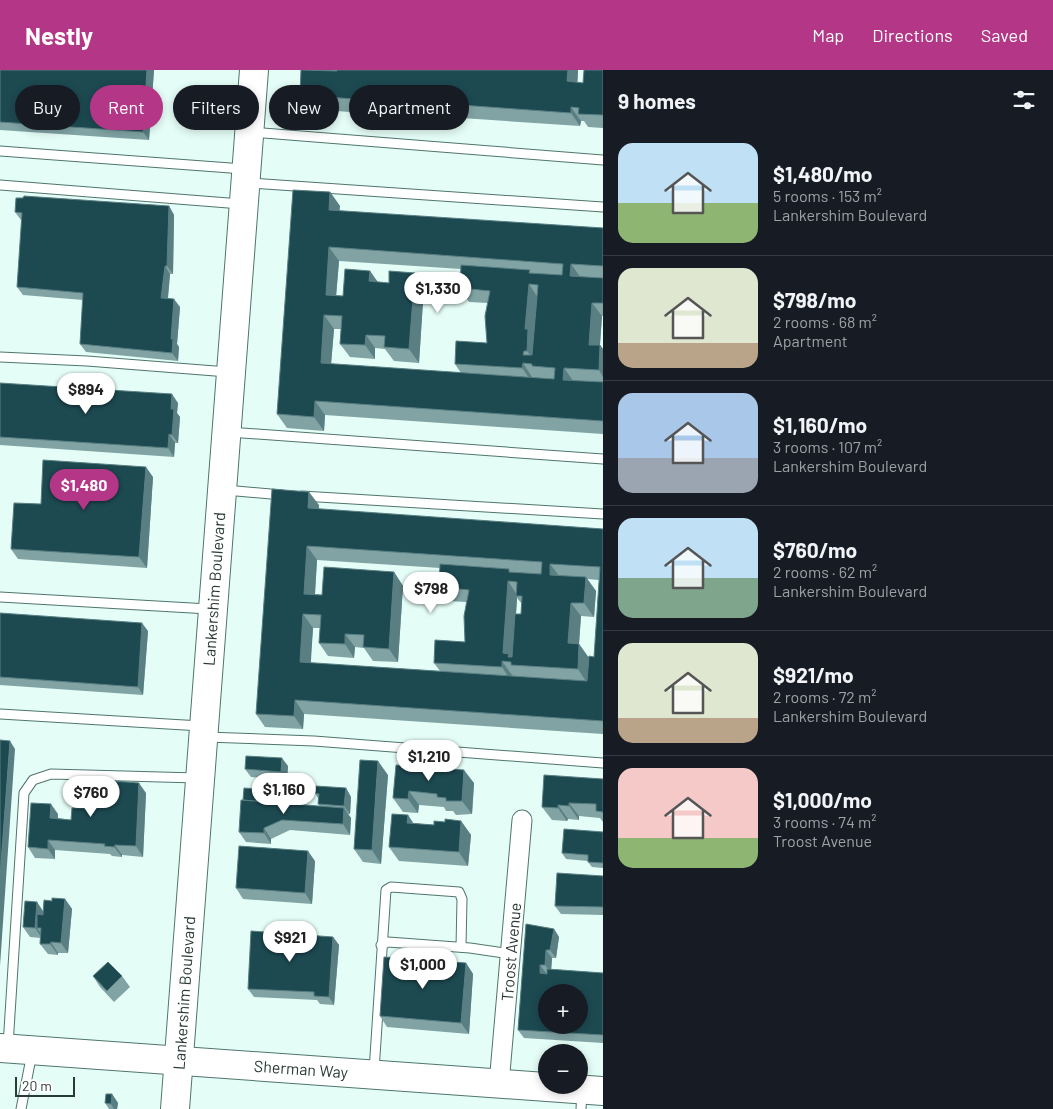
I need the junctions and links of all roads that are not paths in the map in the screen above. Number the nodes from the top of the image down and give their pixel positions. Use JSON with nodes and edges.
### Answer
{"nodes":[{"id":1,"x":254,"y":70,"type":"edge"},
{"id":2,"x":249,"y":131,"type":"junction"},
{"id":3,"x":0,"y":151,"type":"edge"},
{"id":4,"x":603,"y":160,"type":"edge"},
{"id":5,"x":0,"y":185,"type":"edge"},
{"id":6,"x":245,"y":185,"type":"junction"},
{"id":7,"x":603,"y":207,"type":"edge"},
{"id":8,"x":0,"y":357,"type":"edge"},
{"id":9,"x":231,"y":372,"type":"junction"},
{"id":10,"x":226,"y":432,"type":"junction"},
{"id":11,"x":603,"y":459,"type":"edge"},
{"id":12,"x":222,"y":490,"type":"junction"},
{"id":13,"x":603,"y":514,"type":"edge"},
{"id":14,"x":0,"y":597,"type":"edge"},
{"id":15,"x":213,"y":609,"type":"junction"},
{"id":16,"x":0,"y":714,"type":"edge"},
{"id":17,"x":204,"y":732,"type":"junction"},
{"id":18,"x":603,"y":763,"type":"edge"},
{"id":19,"x":200,"y":778,"type":"junction"},
{"id":20,"x":522,"y":820,"type":"dead end"},
{"id":21,"x":381,"y":946,"type":"junction"},
{"id":22,"x":461,"y":947,"type":"junction"},
{"id":23,"x":511,"y":954,"type":"junction"},
{"id":24,"x":13,"y":1049,"type":"edge"},
{"id":25,"x":179,"y":1060,"type":"junction"},
{"id":26,"x":374,"y":1074,"type":"junction"},
{"id":27,"x":500,"y":1084,"type":"junction"},
{"id":28,"x":588,"y":1096,"type":"edge"},
{"id":29,"x":21,"y":1109,"type":"edge"},
{"id":30,"x":175,"y":1109,"type":"edge"}],
"edges":[{"from":1,"to":2,"type":"main road","name":"Lankershim Boulevard"},
{"from":2,"to":4,"type":"lane"},
{"from":2,"to":6,"type":"main road","name":"Lankershim Boulevard"},
{"from":3,"to":6,"type":"lane"},
{"from":5,"to":6,"type":"lane"},
{"from":6,"to":7,"type":"lane"},
{"from":6,"to":9,"type":"main road","name":"Lankershim Boulevard"},
{"from":8,"to":9,"type":"lane"},
{"from":9,"to":10,"type":"main road","name":"Lankershim Boulevard"},
{"from":10,"to":11,"type":"lane"},
{"from":10,"to":12,"type":"main road","name":"Lankershim Boulevard"},
{"from":12,"to":13,"type":"lane"},
{"from":12,"to":15,"type":"main road","name":"Lankershim Boulevard"},
{"from":14,"to":15,"type":"lane"},
{"from":15,"to":17,"type":"main road","name":"Lankershim Boulevard"},
{"from":16,"to":17,"type":"lane"},
{"from":17,"to":18,"type":"lane"},
{"from":17,"to":19,"type":"main road","name":"Lankershim Boulevard"},
{"from":19,"to":24,"type":"lane"},
{"from":19,"to":25,"type":"main road","name":"Lankershim Boulevard"},
{"from":20,"to":23,"type":"street","name":"Troost Avenue"},
{"from":21,"to":22,"type":"lane"},
{"from":21,"to":22,"type":"lane"},
{"from":21,"to":26,"type":"lane"},
{"from":22,"to":23,"type":"lane"},
{"from":23,"to":27,"type":"street","name":"Troost Avenue"},
{"from":24,"to":25,"type":"main road","name":"Sherman Way"},
{"from":24,"to":29,"type":"lane"},
{"from":25,"to":26,"type":"main road","name":"Sherman Way"},
{"from":25,"to":30,"type":"main road","name":"Lankershim Boulevard"},
{"from":26,"to":27,"type":"main road","name":"Sherman Way"},
{"from":27,"to":28,"type":"main road","name":"Sherman Way"}]}
